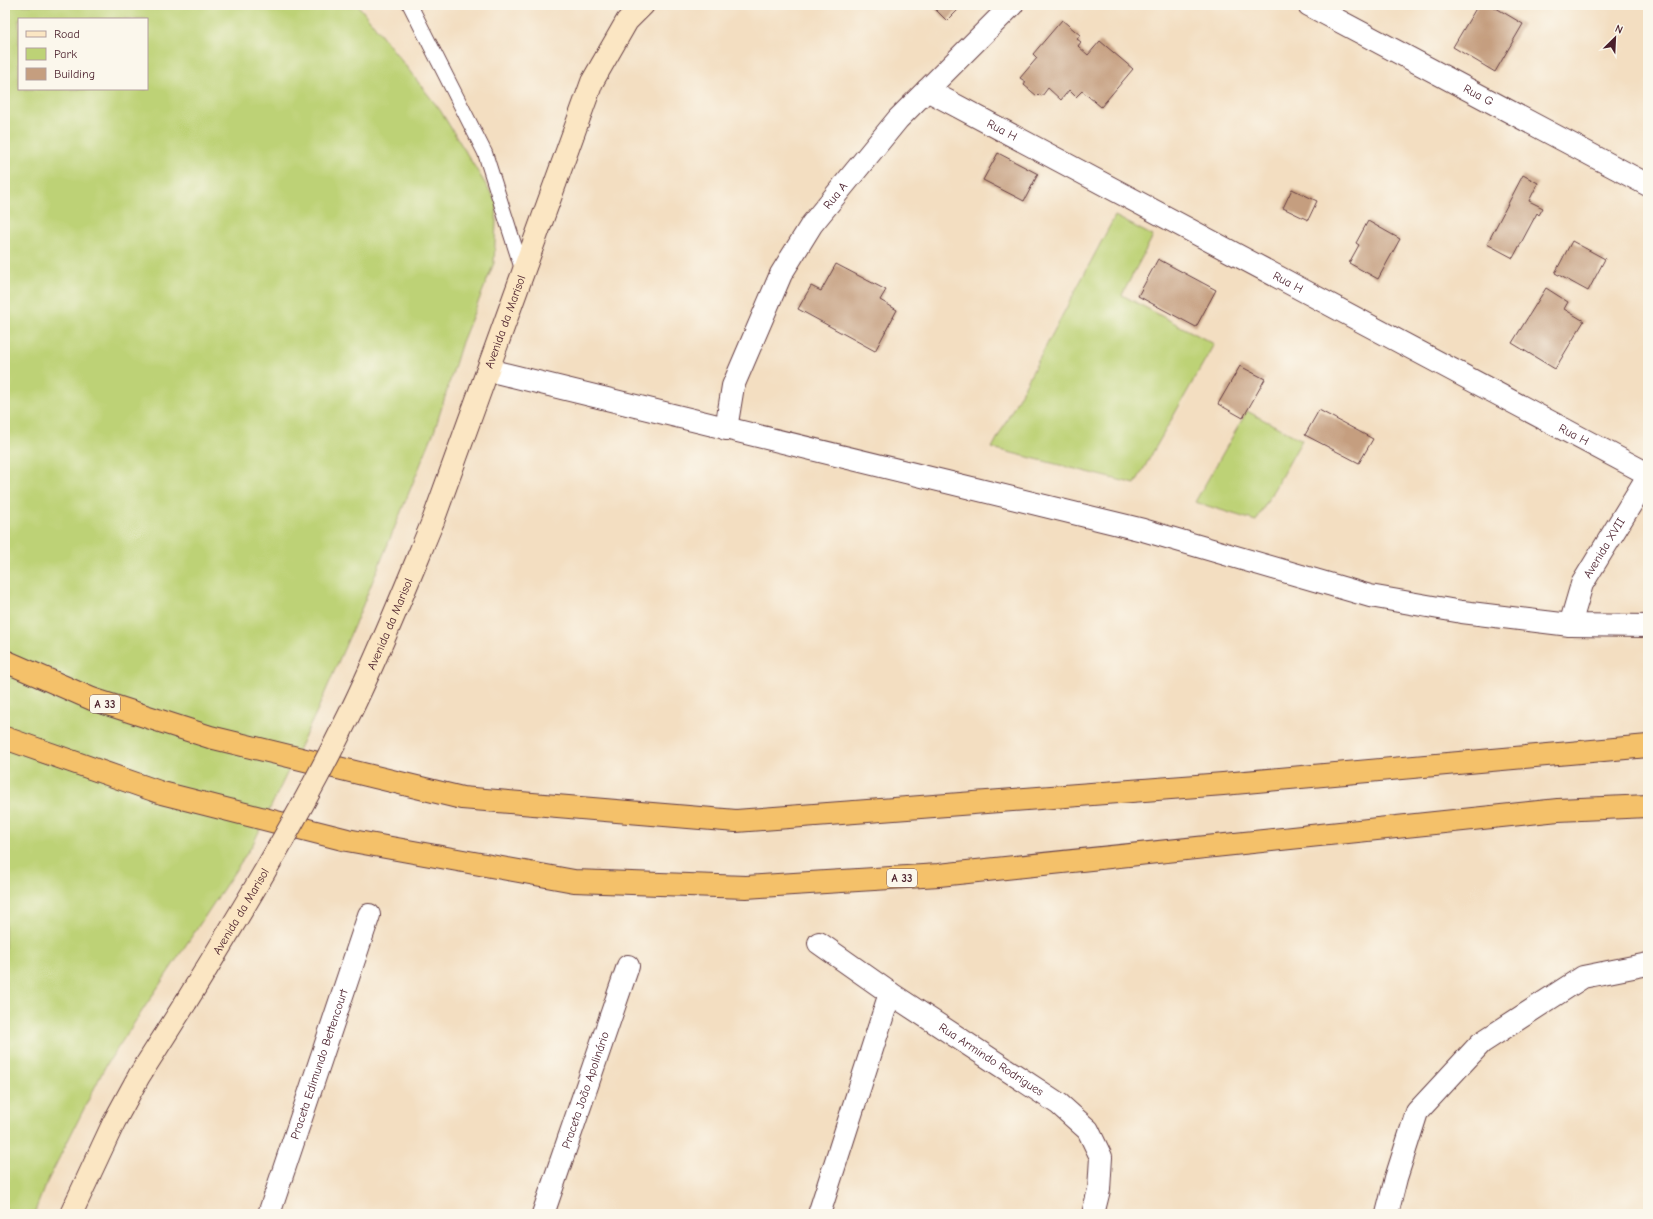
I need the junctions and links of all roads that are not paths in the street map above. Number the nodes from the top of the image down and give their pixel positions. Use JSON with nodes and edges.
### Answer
{"nodes":[{"id":1,"x":410,"y":5,"type":"edge"},
{"id":2,"x":643,"y":5,"type":"edge"},
{"id":3,"x":1012,"y":5,"type":"edge"},
{"id":4,"x":1309,"y":5,"type":"edge"},
{"id":5,"x":927,"y":90,"type":"junction"},
{"id":6,"x":1648,"y":185,"type":"edge"},
{"id":7,"x":523,"y":272,"type":"junction"},
{"id":8,"x":488,"y":370,"type":"junction"},
{"id":9,"x":726,"y":429,"type":"junction"},
{"id":10,"x":1648,"y":475,"type":"edge"},
{"id":11,"x":1570,"y":625,"type":"junction"},
{"id":12,"x":1648,"y":626,"type":"edge"},
{"id":13,"x":5,"y":661,"type":"edge"},
{"id":14,"x":5,"y":738,"type":"edge"},
{"id":15,"x":1648,"y":746,"type":"edge"},
{"id":16,"x":1648,"y":806,"type":"edge"},
{"id":17,"x":369,"y":915,"type":"dead end"},
{"id":18,"x":820,"y":943,"type":"dead end"},
{"id":19,"x":1648,"y":964,"type":"edge"},
{"id":20,"x":628,"y":966,"type":"dead end"},
{"id":21,"x":890,"y":993,"type":"junction"},
{"id":22,"x":71,"y":1214,"type":"edge"},
{"id":23,"x":269,"y":1214,"type":"edge"},
{"id":24,"x":542,"y":1214,"type":"edge"},
{"id":25,"x":819,"y":1214,"type":"edge"},
{"id":26,"x":1093,"y":1214,"type":"edge"},
{"id":27,"x":1387,"y":1214,"type":"edge"}],
"edges":[{"from":1,"to":7,"type":"lane"},
{"from":2,"to":7,"type":"street","name":"Avenida da Marisol"},
{"from":3,"to":5,"type":"street","name":"Rua A"},
{"from":4,"to":6,"type":"street","name":"Rua G"},
{"from":5,"to":9,"type":"street","name":"Rua A"},
{"from":5,"to":10,"type":"street","name":"Rua H"},
{"from":7,"to":8,"type":"street","name":"Avenida da Marisol"},
{"from":8,"to":9,"type":"street"},
{"from":8,"to":22,"type":"street","name":"Avenida da Marisol","bridge":true},
{"from":9,"to":11,"type":"street"},
{"from":10,"to":11,"type":"street","name":"Avenida XVII"},
{"from":11,"to":12,"type":"street"},
{"from":13,"to":15,"type":"highway","number":"A 33"},
{"from":14,"to":16,"type":"highway","number":"A 33"},
{"from":17,"to":23,"type":"street","name":"Praceta Edimundo Bettencourt"},
{"from":18,"to":21,"type":"street","name":"Rua Armindo Rodrigues"},
{"from":19,"to":27,"type":"street"},
{"from":20,"to":24,"type":"street","name":"Praceta João Apolinário"},
{"from":21,"to":25,"type":"street"},
{"from":21,"to":26,"type":"street","name":"Rua Armindo Rodrigues"}]}
